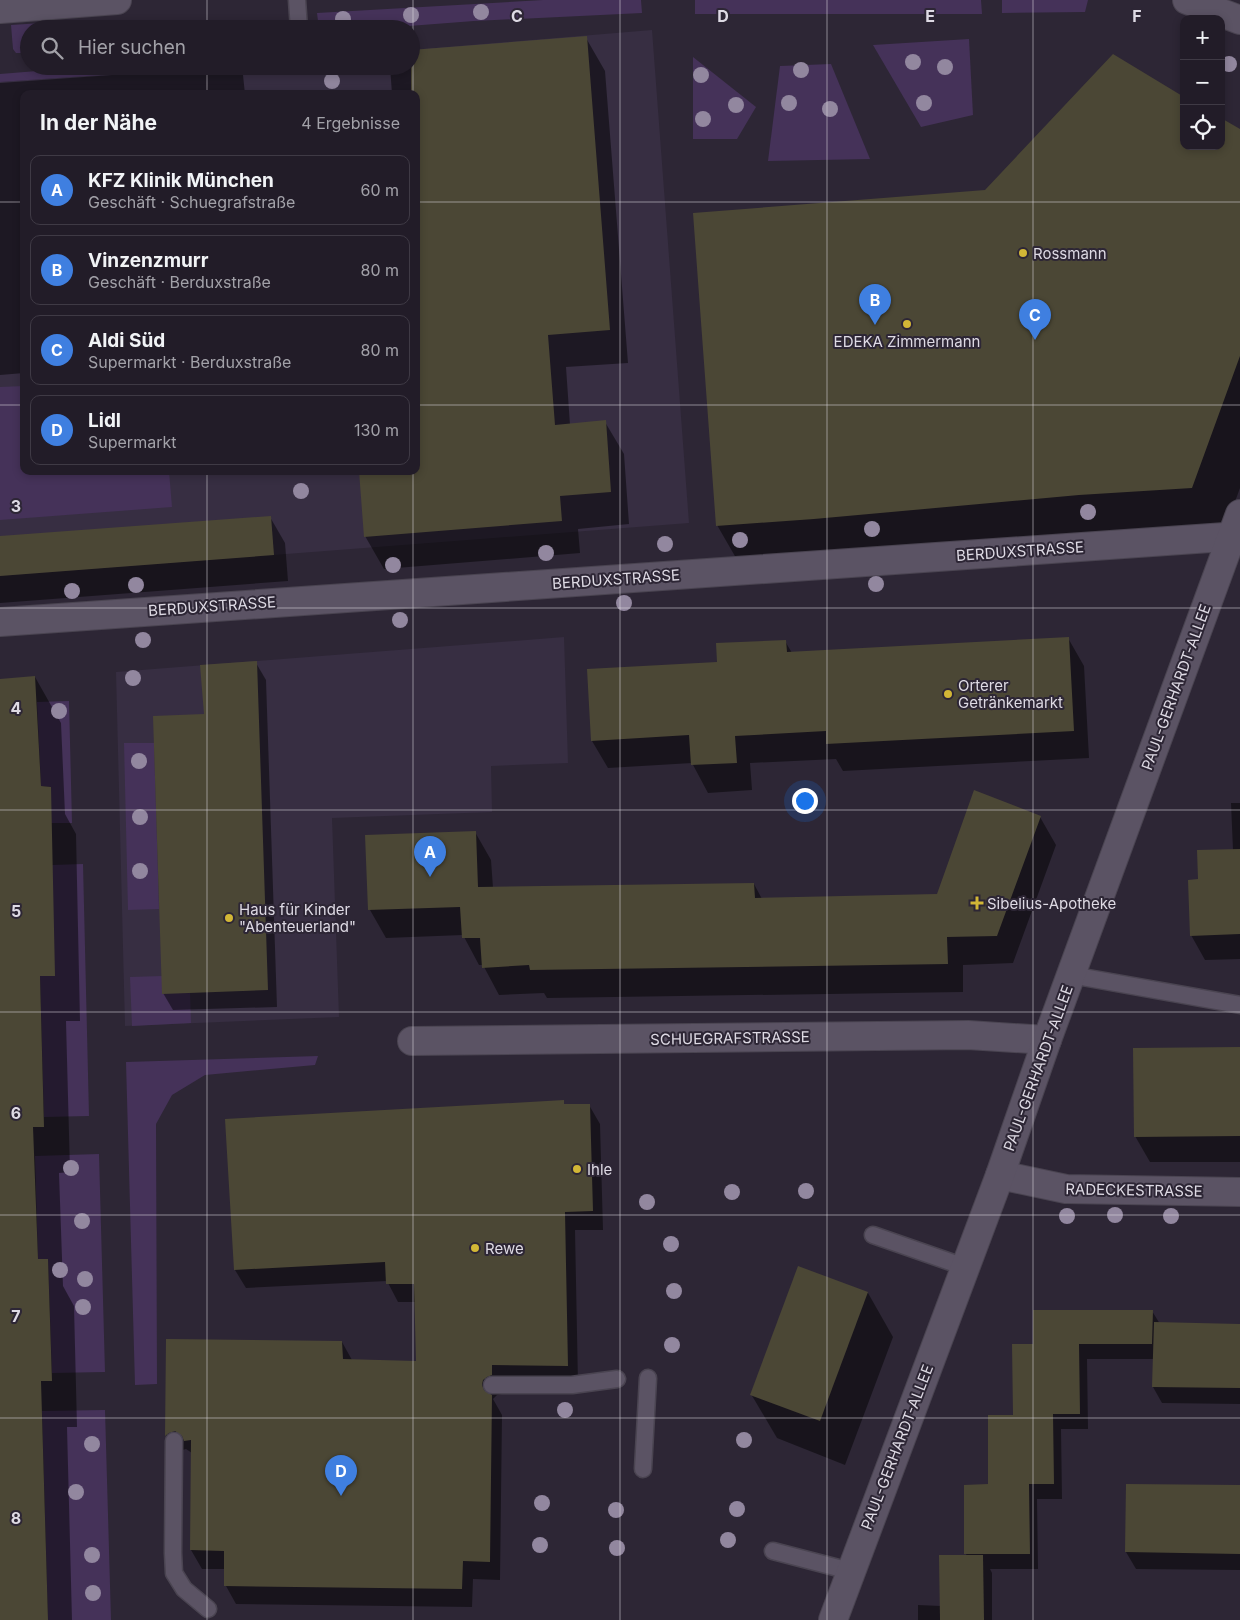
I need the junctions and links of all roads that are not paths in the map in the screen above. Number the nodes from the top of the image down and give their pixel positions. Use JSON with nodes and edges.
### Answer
{"nodes":[{"id":1,"x":118,"y":0,"type":"edge"},
{"id":2,"x":297,"y":0,"type":"edge"},
{"id":3,"x":1187,"y":0,"type":"edge"},
{"id":4,"x":0,"y":9,"type":"edge"},
{"id":5,"x":298,"y":20,"type":"edge"},
{"id":6,"x":1240,"y":20,"type":"edge"},
{"id":7,"x":1237,"y":529,"type":"edge"},
{"id":8,"x":0,"y":622,"type":"edge"},
{"id":9,"x":1071,"y":975,"type":"junction"},
{"id":10,"x":1240,"y":1005,"type":"edge"},
{"id":11,"x":1047,"y":1040,"type":"junction"},
{"id":12,"x":412,"y":1041,"type":"dead end"},
{"id":13,"x":1000,"y":1175,"type":"junction"},
{"id":14,"x":1240,"y":1192,"type":"edge"},
{"id":15,"x":873,"y":1235,"type":"dead end"},
{"id":16,"x":965,"y":1266,"type":"junction"},
{"id":17,"x":648,"y":1378,"type":"dead end"},
{"id":18,"x":617,"y":1379,"type":"dead end"},
{"id":19,"x":492,"y":1385,"type":"dead end"},
{"id":20,"x":174,"y":1441,"type":"dead end"},
{"id":21,"x":643,"y":1469,"type":"dead end"},
{"id":22,"x":773,"y":1551,"type":"dead end"},
{"id":23,"x":850,"y":1571,"type":"junction"},
{"id":24,"x":208,"y":1609,"type":"dead end"},
{"id":25,"x":833,"y":1620,"type":"edge"}],
"edges":[{"from":1,"to":4,"type":"street"},
{"from":2,"to":5,"type":"lane"},
{"from":3,"to":6,"type":"street"},
{"from":7,"to":8,"type":"street","name":"BERDUXSTRASSE"},
{"from":7,"to":9,"type":"street","name":"PAUL-GERHARDT-ALLEE"},
{"from":9,"to":10,"type":"lane"},
{"from":9,"to":11,"type":"street","name":"PAUL-GERHARDT-ALLEE"},
{"from":11,"to":12,"type":"street","name":"SCHUEGRAFSTRASSE"},
{"from":11,"to":13,"type":"street","name":"PAUL-GERHARDT-ALLEE"},
{"from":13,"to":14,"type":"street","name":"RADECKESTRASSE"},
{"from":13,"to":16,"type":"street","name":"PAUL-GERHARDT-ALLEE"},
{"from":15,"to":16,"type":"lane"},
{"from":16,"to":23,"type":"street","name":"PAUL-GERHARDT-ALLEE"},
{"from":17,"to":21,"type":"lane"},
{"from":18,"to":19,"type":"lane"},
{"from":20,"to":24,"type":"lane"},
{"from":22,"to":23,"type":"lane"},
{"from":23,"to":25,"type":"street","name":"PAUL-GERHARDT-ALLEE"}]}
